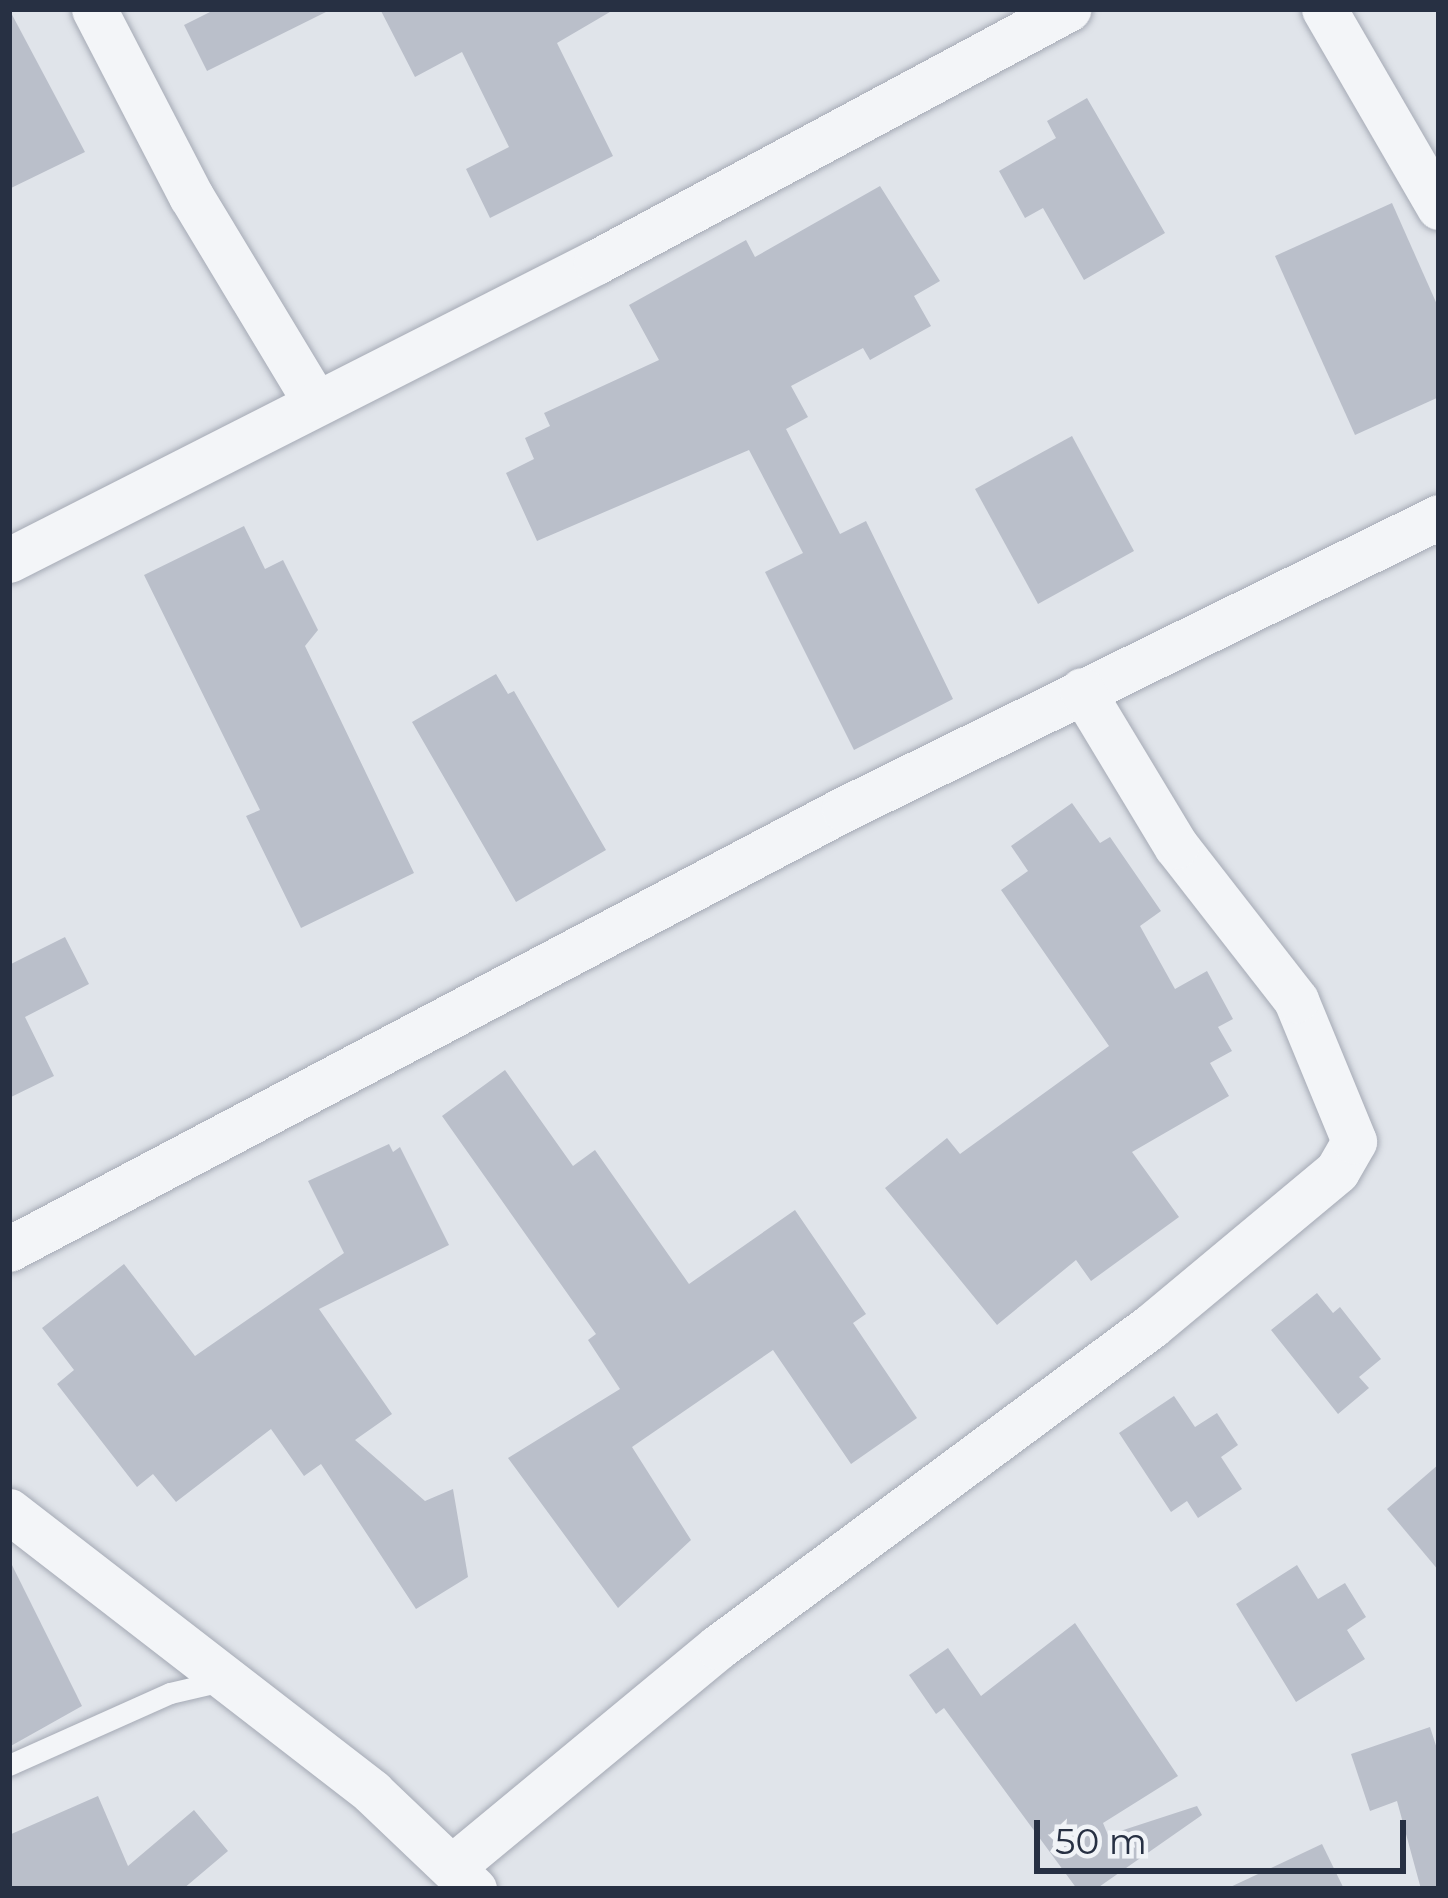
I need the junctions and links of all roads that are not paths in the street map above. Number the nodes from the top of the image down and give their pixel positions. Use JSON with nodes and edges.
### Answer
{"nodes":[{"id":1,"x":94,"y":9,"type":"edge"},
{"id":2,"x":1068,"y":9,"type":"edge"},
{"id":3,"x":1324,"y":9,"type":"edge"},
{"id":4,"x":1439,"y":207,"type":"edge"},
{"id":5,"x":314,"y":400,"type":"junction"},
{"id":6,"x":1439,"y":517,"type":"edge"},
{"id":7,"x":9,"y":560,"type":"edge"},
{"id":8,"x":1082,"y":690,"type":"junction"},
{"id":9,"x":9,"y":1249,"type":"edge"},
{"id":10,"x":9,"y":1511,"type":"edge"},
{"id":11,"x":229,"y":1680,"type":"junction"},
{"id":12,"x":9,"y":1765,"type":"edge"},
{"id":13,"x":463,"y":1878,"type":"edge"}],
"edges":[{"from":1,"to":5,"type":"street"},
{"from":2,"to":5,"type":"street"},
{"from":3,"to":4,"type":"street"},
{"from":5,"to":7,"type":"street"},
{"from":6,"to":8,"type":"street"},
{"from":8,"to":9,"type":"street"},
{"from":8,"to":13,"type":"street"},
{"from":10,"to":11,"type":"street"},
{"from":11,"to":12,"type":"lane"},
{"from":11,"to":13,"type":"street"}]}
